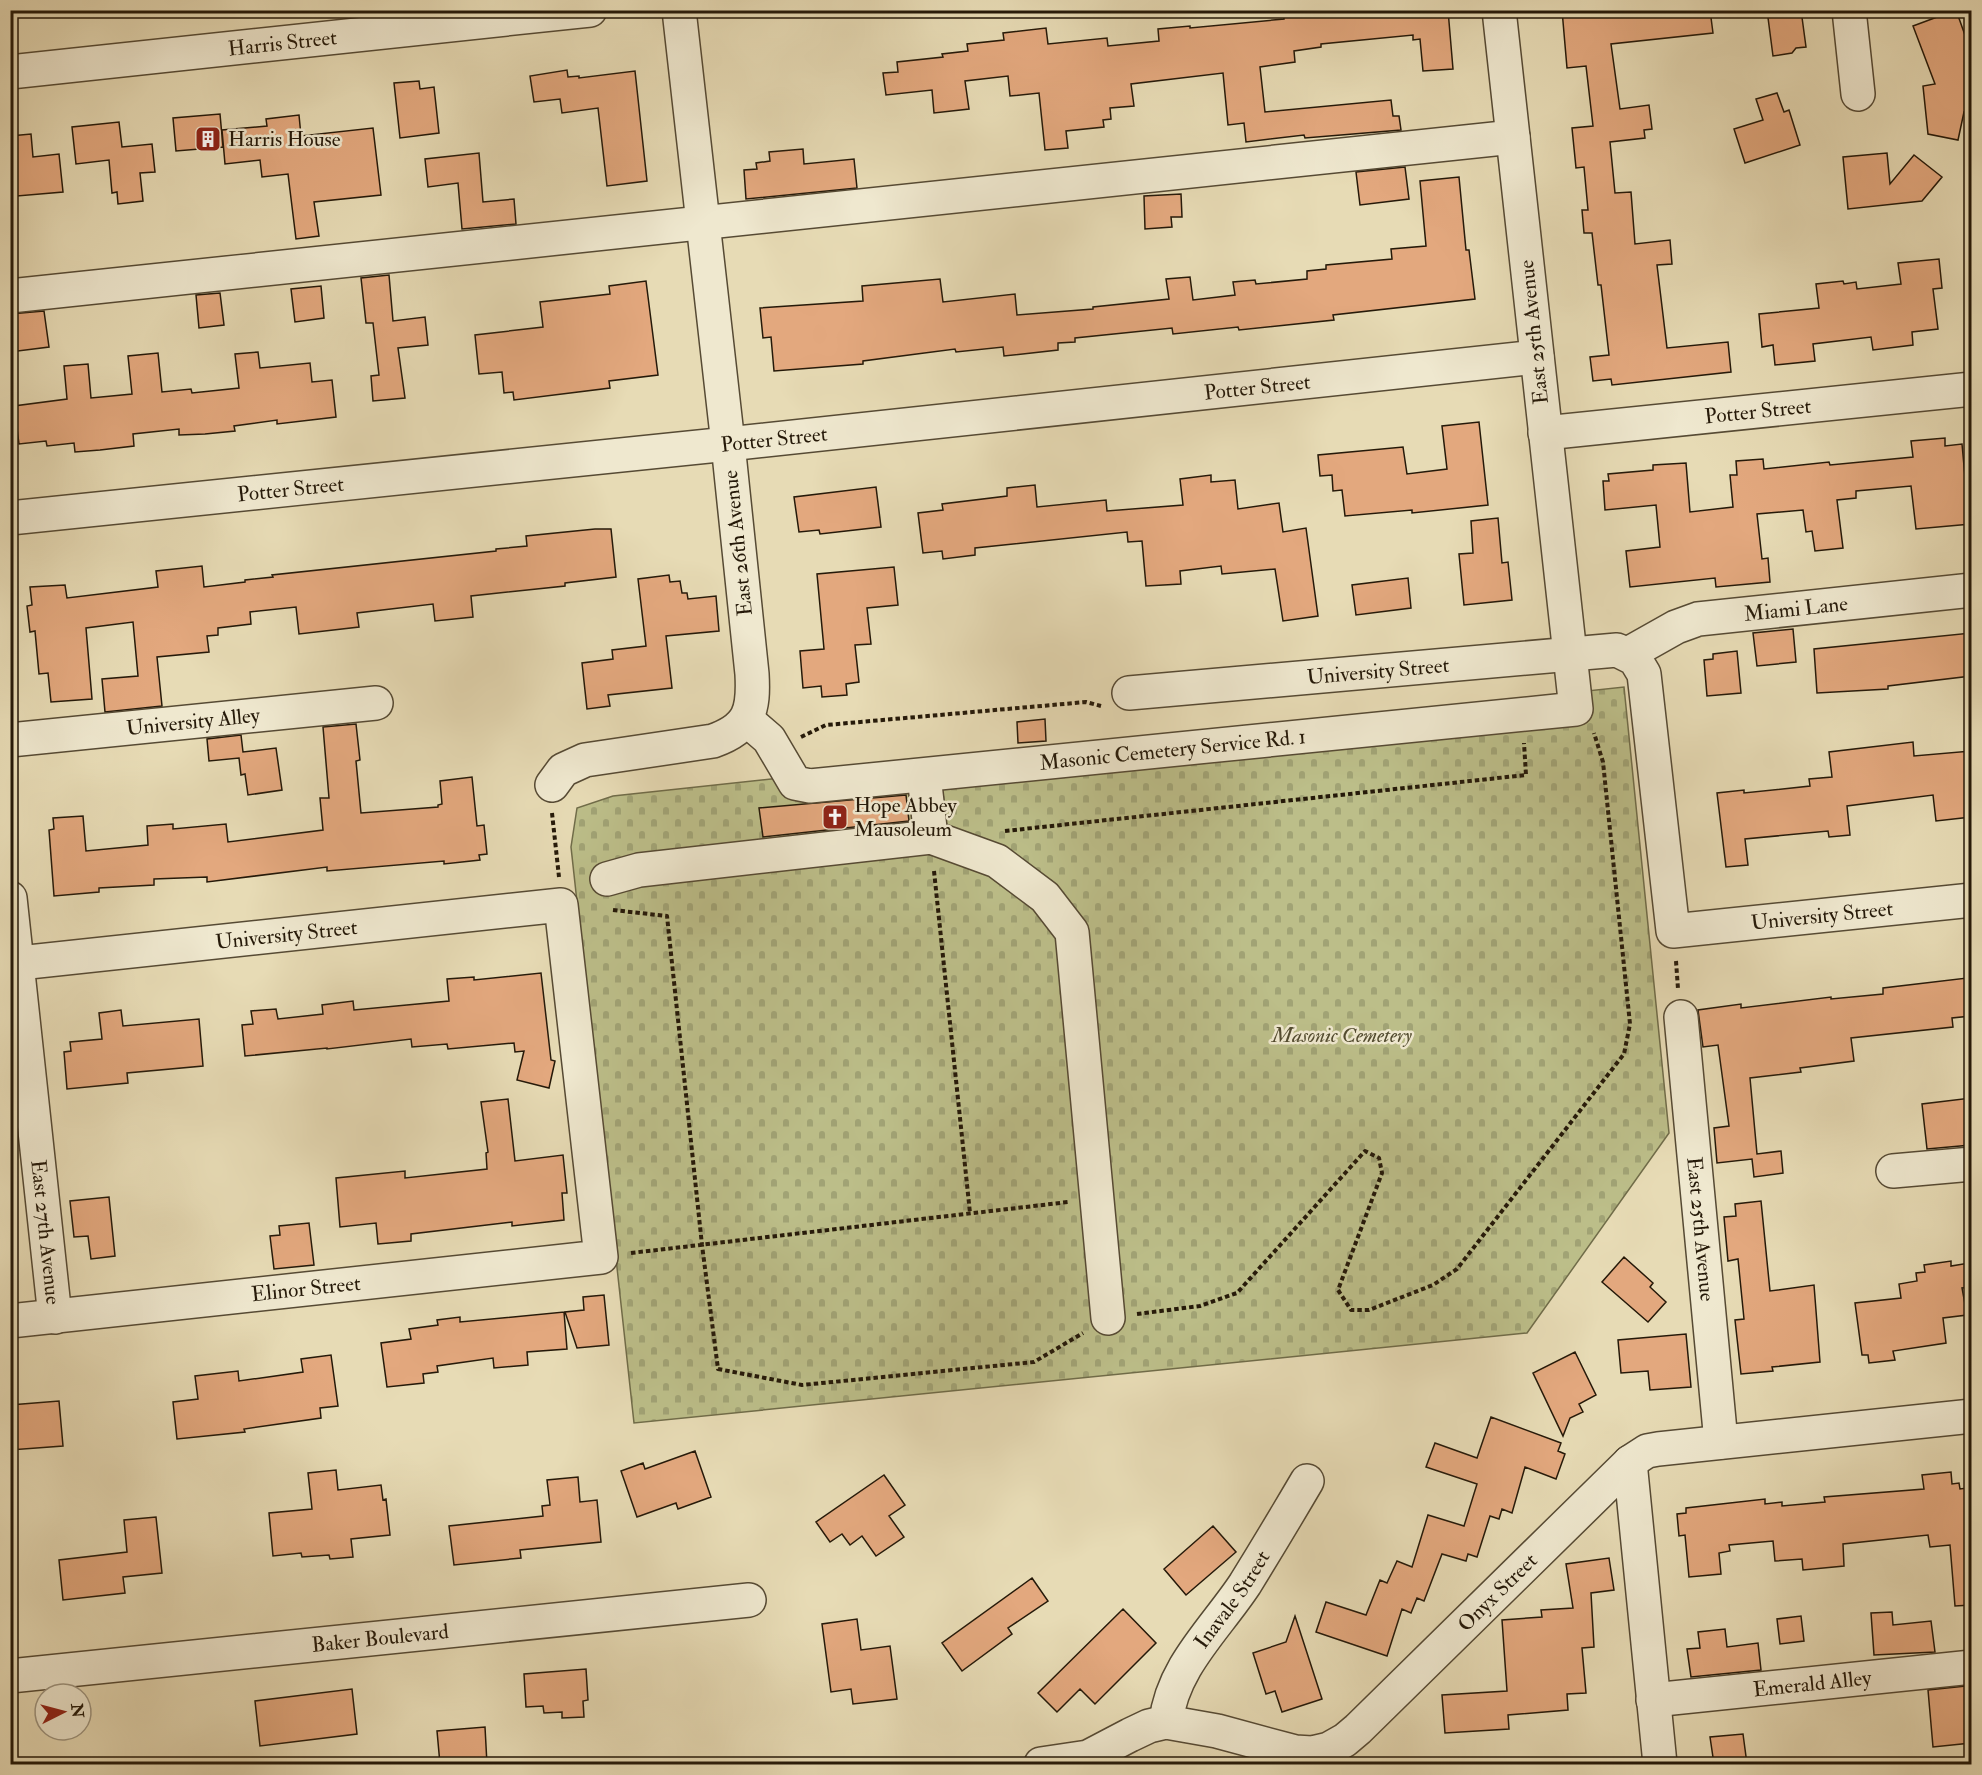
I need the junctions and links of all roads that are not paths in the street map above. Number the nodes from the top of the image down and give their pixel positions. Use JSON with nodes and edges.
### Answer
{"nodes":[{"id":1,"x":590,"y":10,"type":"edge"},
{"id":2,"x":679,"y":10,"type":"edge"},
{"id":3,"x":1499,"y":10,"type":"edge"},
{"id":4,"x":1849,"y":10,"type":"edge"},
{"id":5,"x":10,"y":72,"type":"edge"},
{"id":6,"x":1858,"y":94,"type":"dead end"},
{"id":7,"x":1513,"y":137,"type":"junction"},
{"id":8,"x":703,"y":224,"type":"junction"},
{"id":9,"x":10,"y":296,"type":"edge"},
{"id":10,"x":1537,"y":357,"type":"junction"},
{"id":11,"x":1971,"y":389,"type":"edge"},
{"id":12,"x":1545,"y":433,"type":"junction"},
{"id":13,"x":728,"y":444,"type":"junction"},
{"id":14,"x":10,"y":518,"type":"edge"},
{"id":15,"x":1971,"y":590,"type":"edge"},
{"id":16,"x":1569,"y":654,"type":"junction"},
{"id":17,"x":1628,"y":654,"type":"junction"},
{"id":18,"x":1116,"y":700,"type":"road end"},
{"id":19,"x":376,"y":703,"type":"dead end"},
{"id":20,"x":747,"y":720,"type":"junction"},
{"id":21,"x":10,"y":741,"type":"edge"},
{"id":22,"x":924,"y":776,"type":"junction"},
{"id":23,"x":552,"y":785,"type":"road end"},
{"id":24,"x":931,"y":837,"type":"junction"},
{"id":25,"x":608,"y":894,"type":"road end"},
{"id":26,"x":10,"y":898,"type":"edge"},
{"id":27,"x":1971,"y":900,"type":"edge"},
{"id":28,"x":14,"y":964,"type":"edge"},
{"id":29,"x":1681,"y":1017,"type":"road end"},
{"id":30,"x":1971,"y":1164,"type":"edge"},
{"id":31,"x":1893,"y":1171,"type":"dead end"},
{"id":32,"x":601,"y":1257,"type":"joint"},
{"id":33,"x":54,"y":1317,"type":"junction"},
{"id":34,"x":1108,"y":1318,"type":"road end"},
{"id":35,"x":10,"y":1321,"type":"edge"},
{"id":36,"x":1971,"y":1416,"type":"edge"},
{"id":37,"x":1722,"y":1442,"type":"junction"},
{"id":38,"x":1630,"y":1462,"type":"junction"},
{"id":39,"x":1307,"y":1481,"type":"dead end"},
{"id":40,"x":749,"y":1600,"type":"dead end"},
{"id":41,"x":1971,"y":1667,"type":"edge"},
{"id":42,"x":10,"y":1676,"type":"edge"},
{"id":43,"x":1653,"y":1700,"type":"junction"},
{"id":44,"x":1166,"y":1722,"type":"junction"},
{"id":45,"x":1084,"y":1761,"type":"edge"},
{"id":46,"x":1041,"y":1764,"type":"edge"},
{"id":47,"x":1660,"y":1764,"type":"edge"}],
"edges":[{"from":1,"to":5,"type":"street","name":"Harris Street"},
{"from":2,"to":8,"type":"street","name":"East 26th Avenue"},
{"from":3,"to":7,"type":"street","name":"East 25th Avenue"},
{"from":4,"to":6,"type":"street"},
{"from":7,"to":8,"type":"street"},
{"from":7,"to":10,"type":"street","name":"East 25th Avenue"},
{"from":8,"to":9,"type":"street"},
{"from":8,"to":13,"type":"street","name":"East 26th Avenue"},
{"from":10,"to":12,"type":"street","name":"East 25th Avenue"},
{"from":10,"to":13,"type":"street","name":"Potter Street"},
{"from":11,"to":12,"type":"street","name":"Potter Street"},
{"from":12,"to":16,"type":"street","name":"East 25th Avenue"},
{"from":13,"to":14,"type":"street","name":"Potter Street"},
{"from":13,"to":20,"type":"street","name":"East 26th Avenue"},
{"from":15,"to":17,"type":"street","name":"Miami Lane"},
{"from":16,"to":17,"type":"street","name":"University Street"},
{"from":16,"to":18,"type":"street","name":"University Street"},
{"from":16,"to":22,"type":"street","name":"Masonic Cemetery Service Rd. 1"},
{"from":17,"to":27,"type":"street","name":"University Street"},
{"from":19,"to":21,"type":"street","name":"University Alley"},
{"from":20,"to":22,"type":"street","name":"Masonic Cemetery Service Rd. 1"},
{"from":20,"to":23,"type":"street"},
{"from":22,"to":24,"type":"street"},
{"from":24,"to":25,"type":"street"},
{"from":24,"to":34,"type":"street"},
{"from":26,"to":28,"type":"street","name":"East 27th Avenue"},
{"from":28,"to":32,"type":"street","name":"University Street"},
{"from":28,"to":33,"type":"street","name":"East 27th Avenue"},
{"from":29,"to":37,"type":"street","name":"East 25th Avenue"},
{"from":30,"to":31,"type":"street"},
{"from":32,"to":33,"type":"street","name":"Elinor Street"},
{"from":33,"to":35,"type":"street","name":"Elinor Street"},
{"from":36,"to":37,"type":"street","name":"Onyx Street"},
{"from":37,"to":38,"type":"street","name":"Onyx Street"},
{"from":38,"to":43,"type":"street"},
{"from":38,"to":44,"type":"street","name":"Onyx Street"},
{"from":39,"to":44,"type":"street","name":"Inavale Street"},
{"from":40,"to":42,"type":"street","name":"Baker Boulevard"},
{"from":41,"to":43,"type":"street","name":"Emerald Alley"},
{"from":43,"to":47,"type":"street"},
{"from":44,"to":45,"type":"street","name":"Onyx Street"},
{"from":45,"to":46,"type":"street","name":"Onyx Street"}]}
